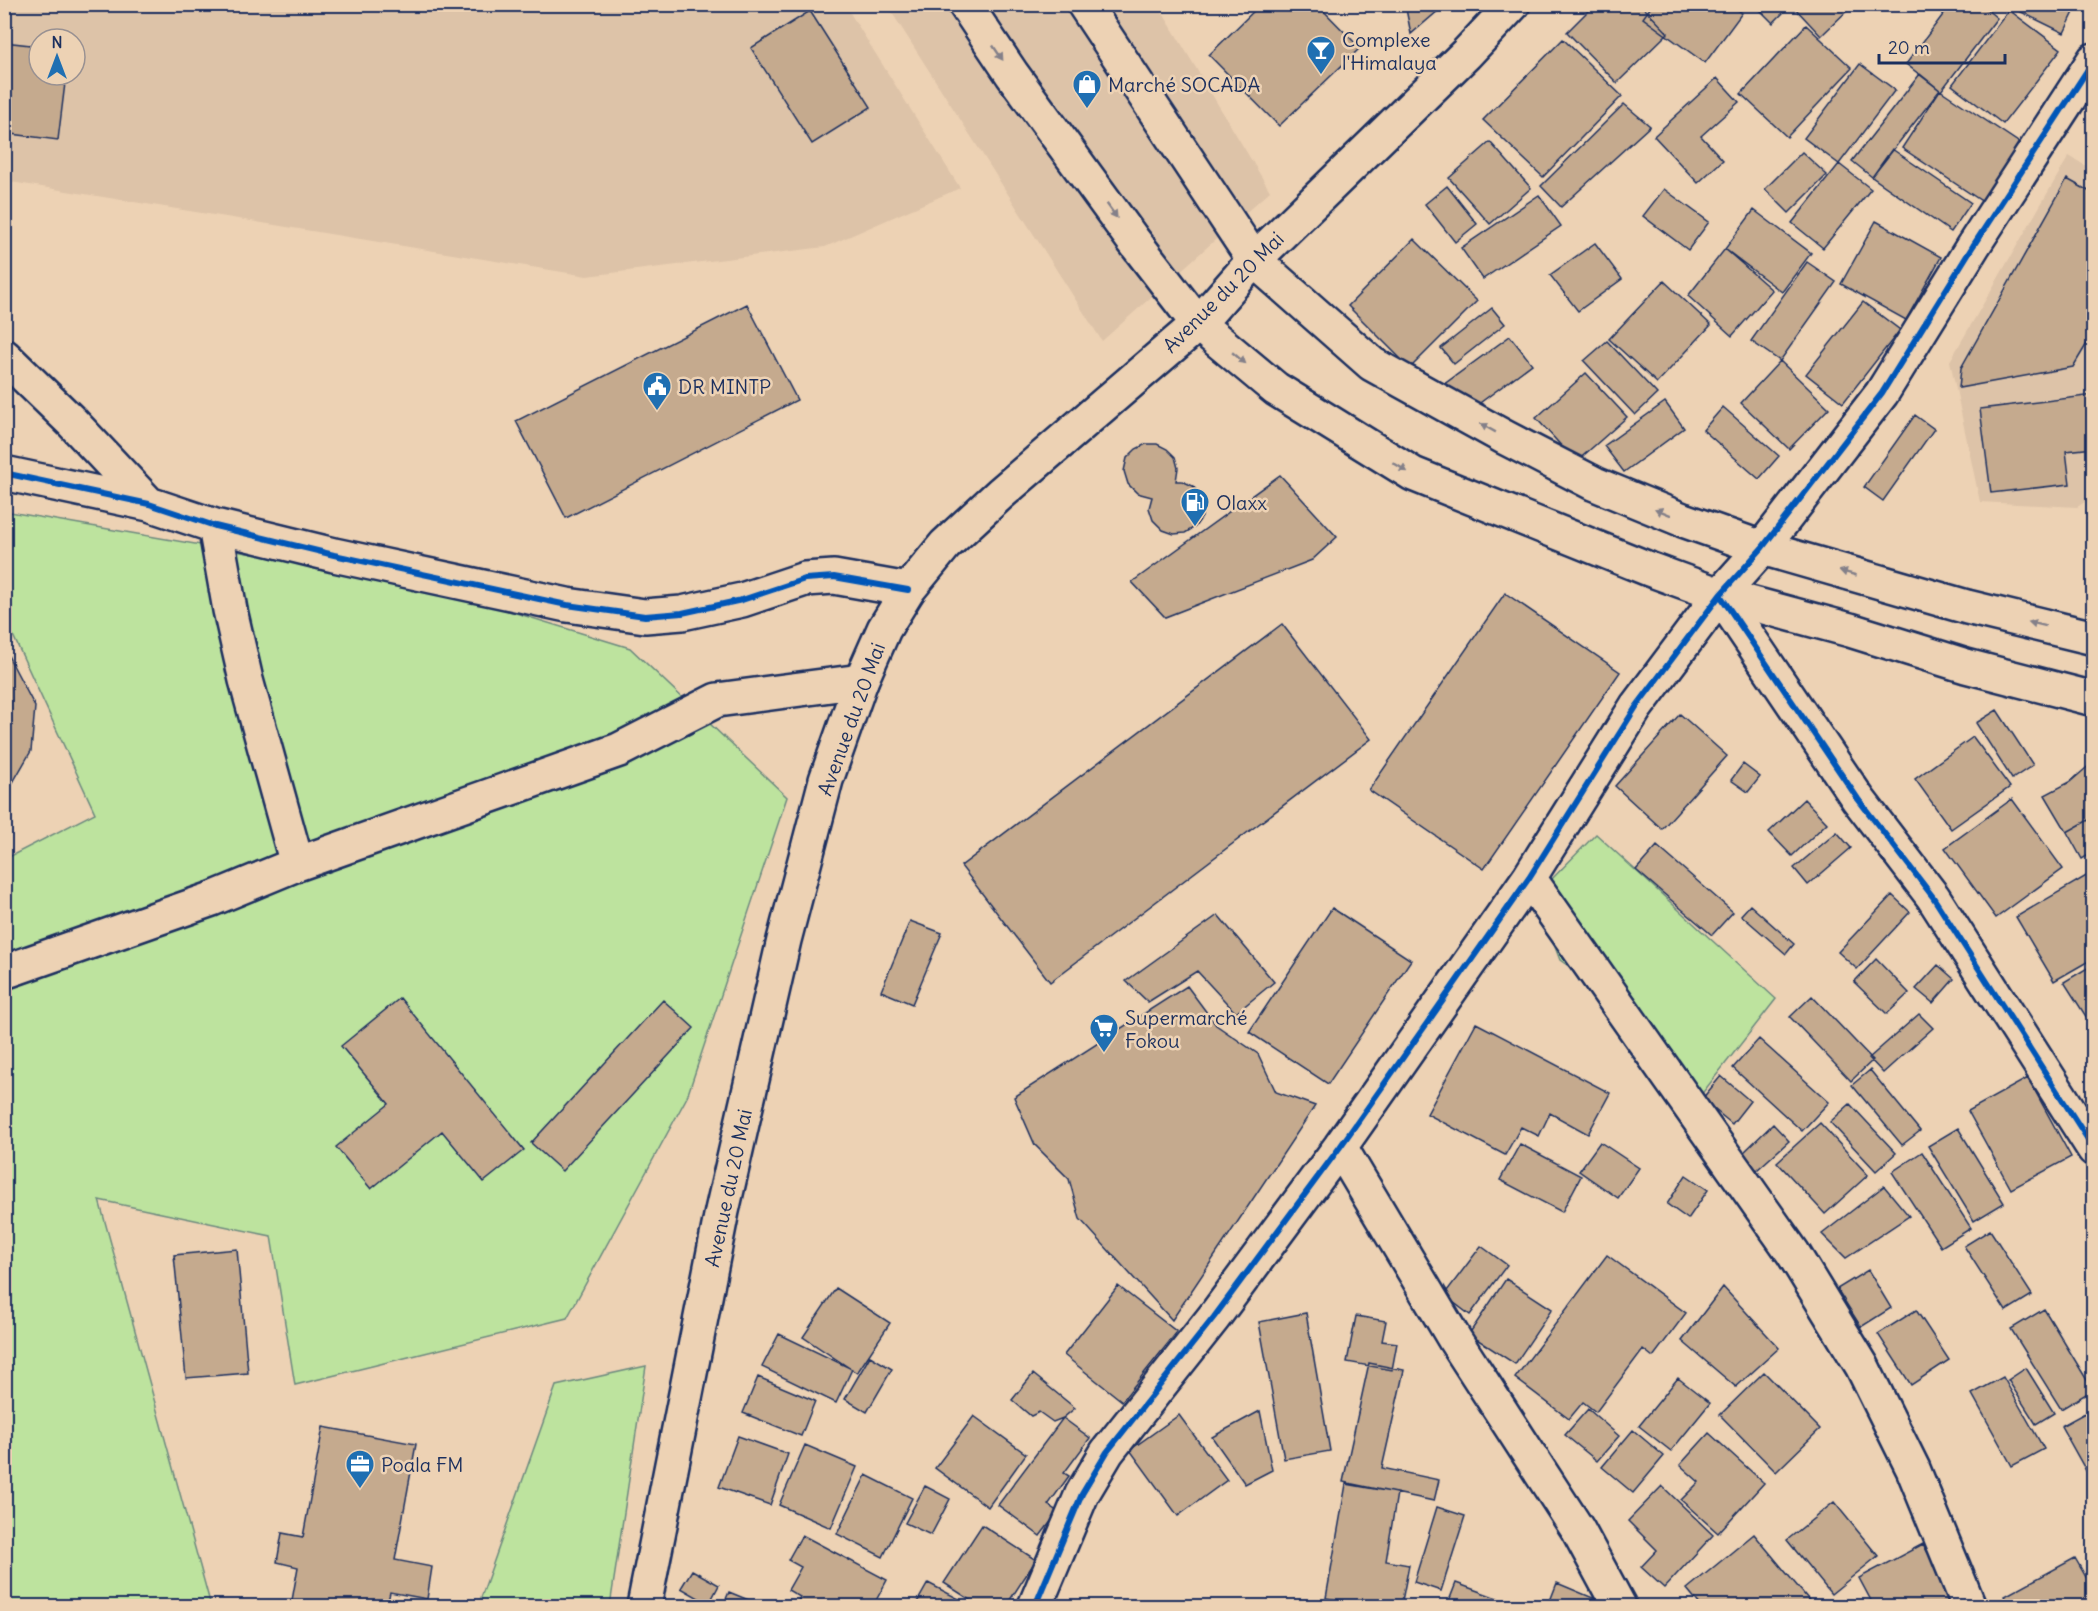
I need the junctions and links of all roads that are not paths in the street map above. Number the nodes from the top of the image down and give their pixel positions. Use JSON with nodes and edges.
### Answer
{"nodes":[{"id":1,"x":965,"y":4,"type":"edge"},
{"id":2,"x":1084,"y":4,"type":"edge"},
{"id":3,"x":1513,"y":4,"type":"edge"},
{"id":4,"x":2094,"y":60,"type":"edge"},
{"id":5,"x":1254,"y":260,"type":"junction"},
{"id":6,"x":1198,"y":324,"type":"junction"},
{"id":7,"x":4,"y":356,"type":"edge"},
{"id":8,"x":4,"y":473,"type":"edge"},
{"id":9,"x":149,"y":504,"type":"junction"},
{"id":10,"x":215,"y":526,"type":"junction"},
{"id":11,"x":1762,"y":548,"type":"junction"},
{"id":12,"x":908,"y":590,"type":"junction"},
{"id":13,"x":1720,"y":595,"type":"junction"},
{"id":14,"x":2094,"y":638,"type":"edge"},
{"id":15,"x":861,"y":681,"type":"junction"},
{"id":16,"x":2094,"y":699,"type":"edge"},
{"id":17,"x":297,"y":864,"type":"junction"},
{"id":18,"x":1529,"y":878,"type":"junction"},
{"id":19,"x":4,"y":972,"type":"edge"},
{"id":20,"x":1340,"y":1148,"type":"junction"},
{"id":21,"x":2094,"y":1149,"type":"edge"},
{"id":22,"x":644,"y":1606,"type":"edge"},
{"id":23,"x":1035,"y":1606,"type":"edge"},
{"id":24,"x":1619,"y":1606,"type":"edge"},
{"id":25,"x":1968,"y":1606,"type":"edge"}],
"edges":[{"from":1,"to":6,"type":"street","one_way":true},
{"from":2,"to":5,"type":"street"},
{"from":3,"to":5,"type":"street","name":"Avenue du 20 Mai"},
{"from":4,"to":11,"type":"street"},
{"from":5,"to":6,"type":"street","name":"Avenue du 20 Mai"},
{"from":11,"to":5,"type":"street","one_way":true},
{"from":6,"to":12,"type":"street","name":"Avenue du 20 Mai"},
{"from":6,"to":13,"type":"street","one_way":true},
{"from":7,"to":9,"type":"street"},
{"from":8,"to":9,"type":"street"},
{"from":9,"to":10,"type":"street"},
{"from":10,"to":12,"type":"street"},
{"from":10,"to":17,"type":"street"},
{"from":11,"to":13,"type":"street"},
{"from":14,"to":11,"type":"street","one_way":true},
{"from":12,"to":15,"type":"street","name":"Avenue du 20 Mai"},
{"from":13,"to":16,"type":"street"},
{"from":13,"to":18,"type":"street"},
{"from":13,"to":21,"type":"street"},
{"from":15,"to":17,"type":"street"},
{"from":15,"to":22,"type":"street","name":"Avenue du 20 Mai"},
{"from":17,"to":19,"type":"street"},
{"from":18,"to":20,"type":"street"},
{"from":18,"to":25,"type":"street"},
{"from":20,"to":23,"type":"street"},
{"from":20,"to":24,"type":"street"}]}
